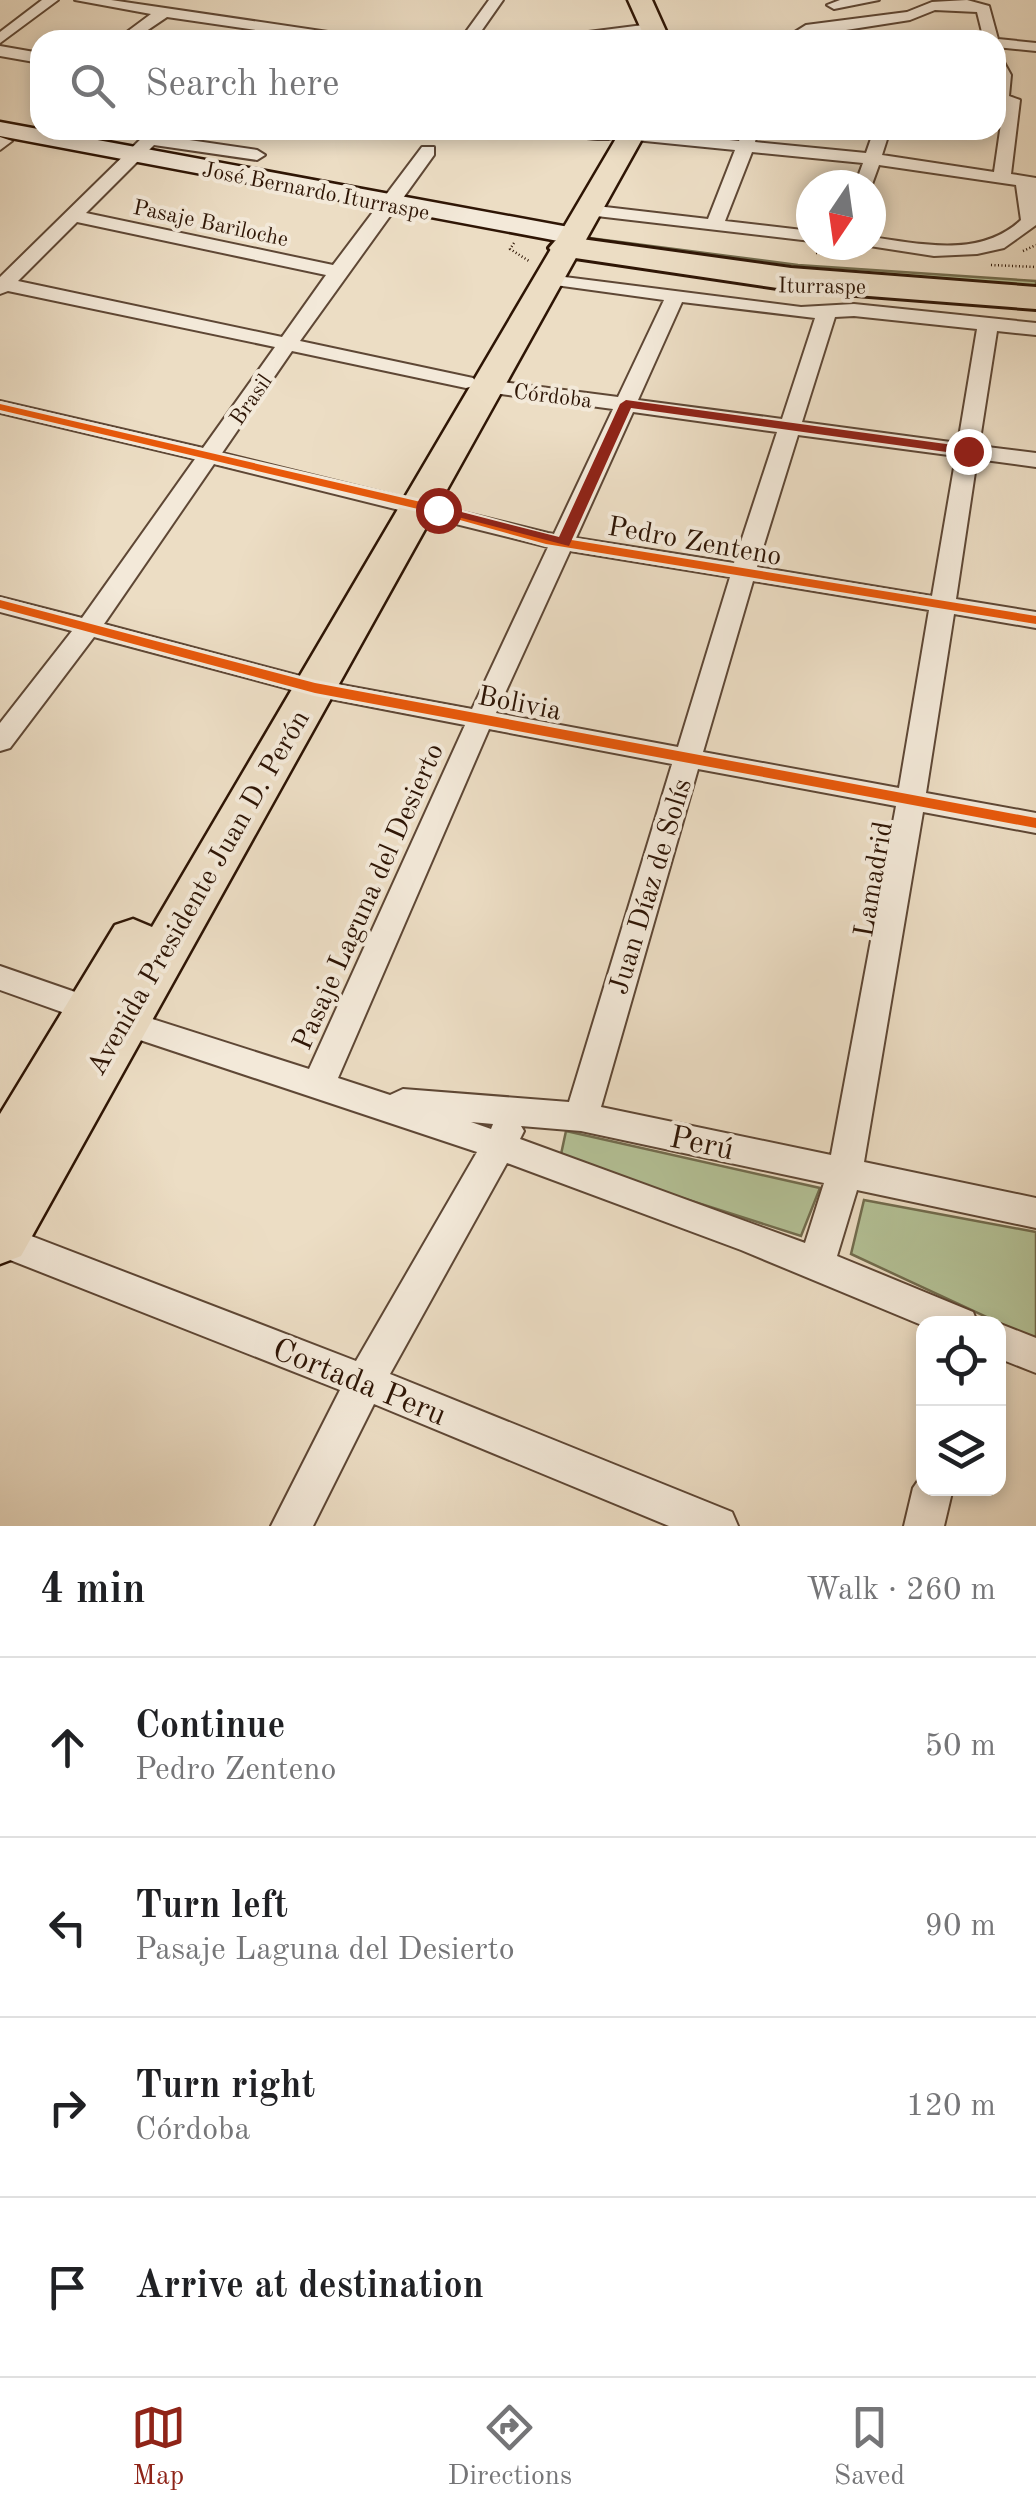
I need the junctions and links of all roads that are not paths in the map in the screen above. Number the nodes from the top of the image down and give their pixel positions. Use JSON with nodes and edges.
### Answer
{"nodes":[{"id":1,"x":51,"y":0,"type":"edge"},
{"id":2,"x":82,"y":0,"type":"edge"},
{"id":3,"x":496,"y":0,"type":"edge"},
{"id":4,"x":625,"y":0,"type":"edge"},
{"id":5,"x":640,"y":0,"type":"edge"},
{"id":6,"x":868,"y":0,"type":"edge"},
{"id":7,"x":932,"y":3,"type":"edge"},
{"id":8,"x":834,"y":5,"type":"dead end"},
{"id":9,"x":163,"y":13,"type":"junction"},
{"id":10,"x":910,"y":16,"type":"junction"},
{"id":11,"x":264,"y":27,"type":"junction"},
{"id":12,"x":137,"y":30,"type":"edge"},
{"id":13,"x":261,"y":30,"type":"edge"},
{"id":14,"x":285,"y":30,"type":"edge"},
{"id":15,"x":475,"y":30,"type":"edge"},
{"id":16,"x":644,"y":30,"type":"edge"},
{"id":17,"x":646,"y":30,"type":"edge"},
{"id":18,"x":804,"y":30,"type":"edge"},
{"id":19,"x":909,"y":30,"type":"edge"},
{"id":20,"x":991,"y":30,"type":"edge"},
{"id":21,"x":0,"y":38,"type":"edge"},
{"id":22,"x":1006,"y":43,"type":"edge"},
{"id":23,"x":1036,"y":47,"type":"edge"},
{"id":24,"x":0,"y":52,"type":"edge"},
{"id":25,"x":30,"y":56,"type":"edge"},
{"id":26,"x":1006,"y":99,"type":"edge"},
{"id":27,"x":1036,"y":102,"type":"edge"},
{"id":28,"x":1,"y":139,"type":"edge"},
{"id":29,"x":619,"y":140,"type":"edge"},
{"id":30,"x":748,"y":140,"type":"edge"},
{"id":31,"x":761,"y":140,"type":"edge"},
{"id":32,"x":879,"y":140,"type":"edge"},
{"id":33,"x":1002,"y":140,"type":"edge"},
{"id":34,"x":142,"y":147,"type":"edge"},
{"id":35,"x":428,"y":151,"type":"dead end"},
{"id":36,"x":256,"y":155,"type":"dead end"},
{"id":37,"x":873,"y":159,"type":"junction"},
{"id":38,"x":869,"y":170,"type":"edge"},
{"id":39,"x":1002,"y":177,"type":"junction"},
{"id":40,"x":1030,"y":182,"type":"edge"},
{"id":41,"x":383,"y":208,"type":"junction"},
{"id":42,"x":74,"y":216,"type":"junction"},
{"id":43,"x":715,"y":224,"type":"junction"},
{"id":44,"x":796,"y":234,"type":"edge"},
{"id":45,"x":555,"y":244,"type":"junction"},
{"id":46,"x":886,"y":244,"type":"edge"},
{"id":47,"x":338,"y":272,"type":"junction"},
{"id":48,"x":1036,"y":281,"type":"edge"},
{"id":49,"x":1,"y":285,"type":"edge"},
{"id":50,"x":674,"y":297,"type":"junction"},
{"id":51,"x":1036,"y":298,"type":"edge"},
{"id":52,"x":827,"y":312,"type":"junction"},
{"id":53,"x":988,"y":324,"type":"junction"},
{"id":54,"x":1036,"y":329,"type":"edge"},
{"id":55,"x":288,"y":344,"type":"junction"},
{"id":56,"x":476,"y":384,"type":"junction"},
{"id":57,"x":626,"y":404,"type":"junction"},
{"id":58,"x":0,"y":407,"type":"edge"},
{"id":59,"x":791,"y":427,"type":"junction"},
{"id":60,"x":968,"y":451,"type":"junction"},
{"id":61,"x":208,"y":458,"type":"junction"},
{"id":62,"x":1036,"y":460,"type":"edge"},
{"id":63,"x":407,"y":503,"type":"junction"},
{"id":64,"x":564,"y":543,"type":"junction"},
{"id":65,"x":743,"y":573,"type":"junction"},
{"id":66,"x":0,"y":604,"type":"edge"},
{"id":67,"x":941,"y":605,"type":"junction"},
{"id":68,"x":1036,"y":620,"type":"edge"},
{"id":69,"x":88,"y":628,"type":"junction"},
{"id":70,"x":300,"y":685,"type":"junction"},
{"id":71,"x":480,"y":720,"type":"junction"},
{"id":72,"x":0,"y":742,"type":"edge"},
{"id":73,"x":687,"y":760,"type":"junction"},
{"id":74,"x":911,"y":801,"type":"junction"},
{"id":75,"x":1036,"y":823,"type":"edge"},
{"id":76,"x":0,"y":978,"type":"edge"},
{"id":77,"x":106,"y":1016,"type":"junction"},
{"id":78,"x":319,"y":1084,"type":"junction"},
{"id":79,"x":363,"y":1100,"type":"junction"},
{"id":80,"x":518,"y":1113,"type":"junction"},
{"id":81,"x":580,"y":1117,"type":"junction"},
{"id":82,"x":497,"y":1148,"type":"junction"},
{"id":83,"x":0,"y":1164,"type":"edge"},
{"id":84,"x":845,"y":1172,"type":"junction"},
{"id":85,"x":1036,"y":1213,"type":"edge"},
{"id":86,"x":0,"y":1239,"type":"edge"},
{"id":87,"x":817,"y":1261,"type":"junction"},
{"id":88,"x":942,"y":1316,"type":"edge"},
{"id":89,"x":1006,"y":1343,"type":"edge"},
{"id":90,"x":1036,"y":1356,"type":"edge"},
{"id":91,"x":366,"y":1382,"type":"junction"},
{"id":92,"x":931,"y":1496,"type":"edge"},
{"id":93,"x":290,"y":1526,"type":"edge"},
{"id":94,"x":718,"y":1526,"type":"edge"},
{"id":95,"x":924,"y":1526,"type":"edge"}],
"edges":[{"from":1,"to":21,"type":"street"},
{"from":2,"to":9,"type":"street"},
{"from":3,"to":15,"type":"street"},
{"from":4,"to":16,"type":"main road"},
{"from":5,"to":17,"type":"main road"},
{"from":6,"to":8,"type":"street"},
{"from":7,"to":10,"type":"street"},
{"from":7,"to":20,"type":"street"},
{"from":9,"to":11,"type":"street"},
{"from":9,"to":12,"type":"street"},
{"from":10,"to":18,"type":"street"},
{"from":10,"to":19,"type":"street"},
{"from":11,"to":13,"type":"street"},
{"from":11,"to":14,"type":"street"},
{"from":22,"to":23,"type":"street"},
{"from":24,"to":25,"type":"street"},
{"from":26,"to":27,"type":"street"},
{"from":28,"to":34,"type":"main road","name":"José Bernardo Iturraspe"},
{"from":29,"to":45,"type":"main road","name":"Avenida Presidente Juan D. Perón"},
{"from":30,"to":43,"type":"street"},
{"from":31,"to":37,"type":"street"},
{"from":32,"to":37,"type":"street"},
{"from":33,"to":39,"type":"street"},
{"from":34,"to":36,"type":"street"},
{"from":34,"to":41,"type":"main road","name":"José Bernardo Iturraspe"},
{"from":34,"to":42,"type":"street"},
{"from":35,"to":41,"type":"street","name":"Brasil"},
{"from":37,"to":38,"type":"street"},
{"from":37,"to":39,"type":"street"},
{"from":39,"to":40,"type":"street"},
{"from":40,"to":46,"type":"street"},
{"from":41,"to":45,"type":"main road","name":"José Bernardo Iturraspe"},
{"from":41,"to":45,"type":"main road","name":"José Bernardo Iturraspe"},
{"from":41,"to":47,"type":"street","name":"Brasil"},
{"from":42,"to":47,"type":"street","name":"Pasaje Bariloche"},
{"from":42,"to":49,"type":"street"},
{"from":43,"to":44,"type":"street","name":"José Bernardo Iturraspe"},
{"from":43,"to":45,"type":"street","name":"José Bernardo Iturraspe"},
{"from":45,"to":48,"type":"highway"},
{"from":45,"to":50,"type":"street","name":"Iturraspe"},
{"from":45,"to":51,"type":"highway"},
{"from":45,"to":56,"type":"main road","name":"Avenida Presidente Juan D. Perón"},
{"from":47,"to":55,"type":"street","name":"Brasil"},
{"from":49,"to":55,"type":"street","name":"Córdoba"},
{"from":50,"to":52,"type":"street","name":"Iturraspe"},
{"from":50,"to":57,"type":"street","name":"Pasaje Laguna del Desierto"},
{"from":52,"to":53,"type":"street","name":"Iturraspe"},
{"from":52,"to":59,"type":"street","name":"Juan Díaz de Solís"},
{"from":53,"to":54,"type":"street","name":"Iturraspe"},
{"from":53,"to":60,"type":"street","name":"Lamadrid"},
{"from":55,"to":56,"type":"street","name":"Córdoba"},
{"from":55,"to":61,"type":"street","name":"Brasil"},
{"from":56,"to":57,"type":"street","name":"Córdoba"},
{"from":56,"to":63,"type":"main road","name":"Avenida Presidente Juan D. Perón"},
{"from":57,"to":59,"type":"street","name":"Córdoba"},
{"from":57,"to":64,"type":"street","name":"Pasaje Laguna del Desierto"},
{"from":58,"to":61,"type":"street","name":"Pedro Zenteno"},
{"from":59,"to":60,"type":"street","name":"Córdoba"},
{"from":59,"to":65,"type":"street","name":"Juan Díaz de Solís"},
{"from":60,"to":62,"type":"street","name":"Córdoba"},
{"from":60,"to":67,"type":"street","name":"Lamadrid"},
{"from":61,"to":63,"type":"street","name":"Pedro Zenteno"},
{"from":61,"to":69,"type":"street","name":"Brasil"},
{"from":63,"to":64,"type":"street","name":"Pedro Zenteno"},
{"from":63,"to":70,"type":"main road","name":"Avenida Presidente Juan D. Perón"},
{"from":64,"to":65,"type":"street","name":"Pedro Zenteno"},
{"from":64,"to":71,"type":"street","name":"Pasaje Laguna del Desierto"},
{"from":65,"to":67,"type":"street","name":"Pedro Zenteno"},
{"from":65,"to":73,"type":"street","name":"Juan Díaz de Solís"},
{"from":66,"to":69,"type":"street","name":"Bolivia"},
{"from":67,"to":68,"type":"street","name":"Pedro Zenteno"},
{"from":67,"to":74,"type":"street","name":"Lamadrid"},
{"from":69,"to":70,"type":"street","name":"Bolivia"},
{"from":69,"to":72,"type":"street","name":"Brasil"},
{"from":70,"to":71,"type":"street","name":"Bolivia"},
{"from":70,"to":77,"type":"main road","name":"Avenida Presidente Juan D. Perón"},
{"from":71,"to":73,"type":"street","name":"Bolivia"},
{"from":71,"to":78,"type":"street","name":"Pasaje Laguna del Desierto"},
{"from":73,"to":74,"type":"street","name":"Bolivia"},
{"from":73,"to":81,"type":"street","name":"Juan Díaz de Solís"},
{"from":74,"to":75,"type":"street","name":"Bolivia"},
{"from":74,"to":84,"type":"street","name":"Lamadrid"},
{"from":76,"to":77,"type":"street","name":"Perú"},
{"from":77,"to":78,"type":"street","name":"Perú"},
{"from":77,"to":83,"type":"main road","name":"Avenida Presidente Juan D. Perón"},
{"from":77,"to":86,"type":"main road","name":"Avenida Presidente Juan D. Perón"},
{"from":78,"to":79,"type":"street","name":"Perú"},
{"from":79,"to":80,"type":"street","name":"Perú"},
{"from":79,"to":82,"type":"street","name":"Perú"},
{"from":80,"to":81,"type":"street","name":"Perú"},
{"from":80,"to":82,"type":"street"},
{"from":81,"to":84,"type":"street","name":"Perú"},
{"from":82,"to":87,"type":"street","name":"Perú"},
{"from":82,"to":91,"type":"street"},
{"from":84,"to":85,"type":"street","name":"Perú"},
{"from":84,"to":87,"type":"street","name":"Lamadrid"},
{"from":86,"to":91,"type":"street","name":"Cortada Peru"},
{"from":87,"to":88,"type":"street","name":"Perú"},
{"from":89,"to":90,"type":"street"},
{"from":91,"to":93,"type":"street"},
{"from":91,"to":94,"type":"street","name":"Cortada Peru"},
{"from":92,"to":95,"type":"street"}]}
